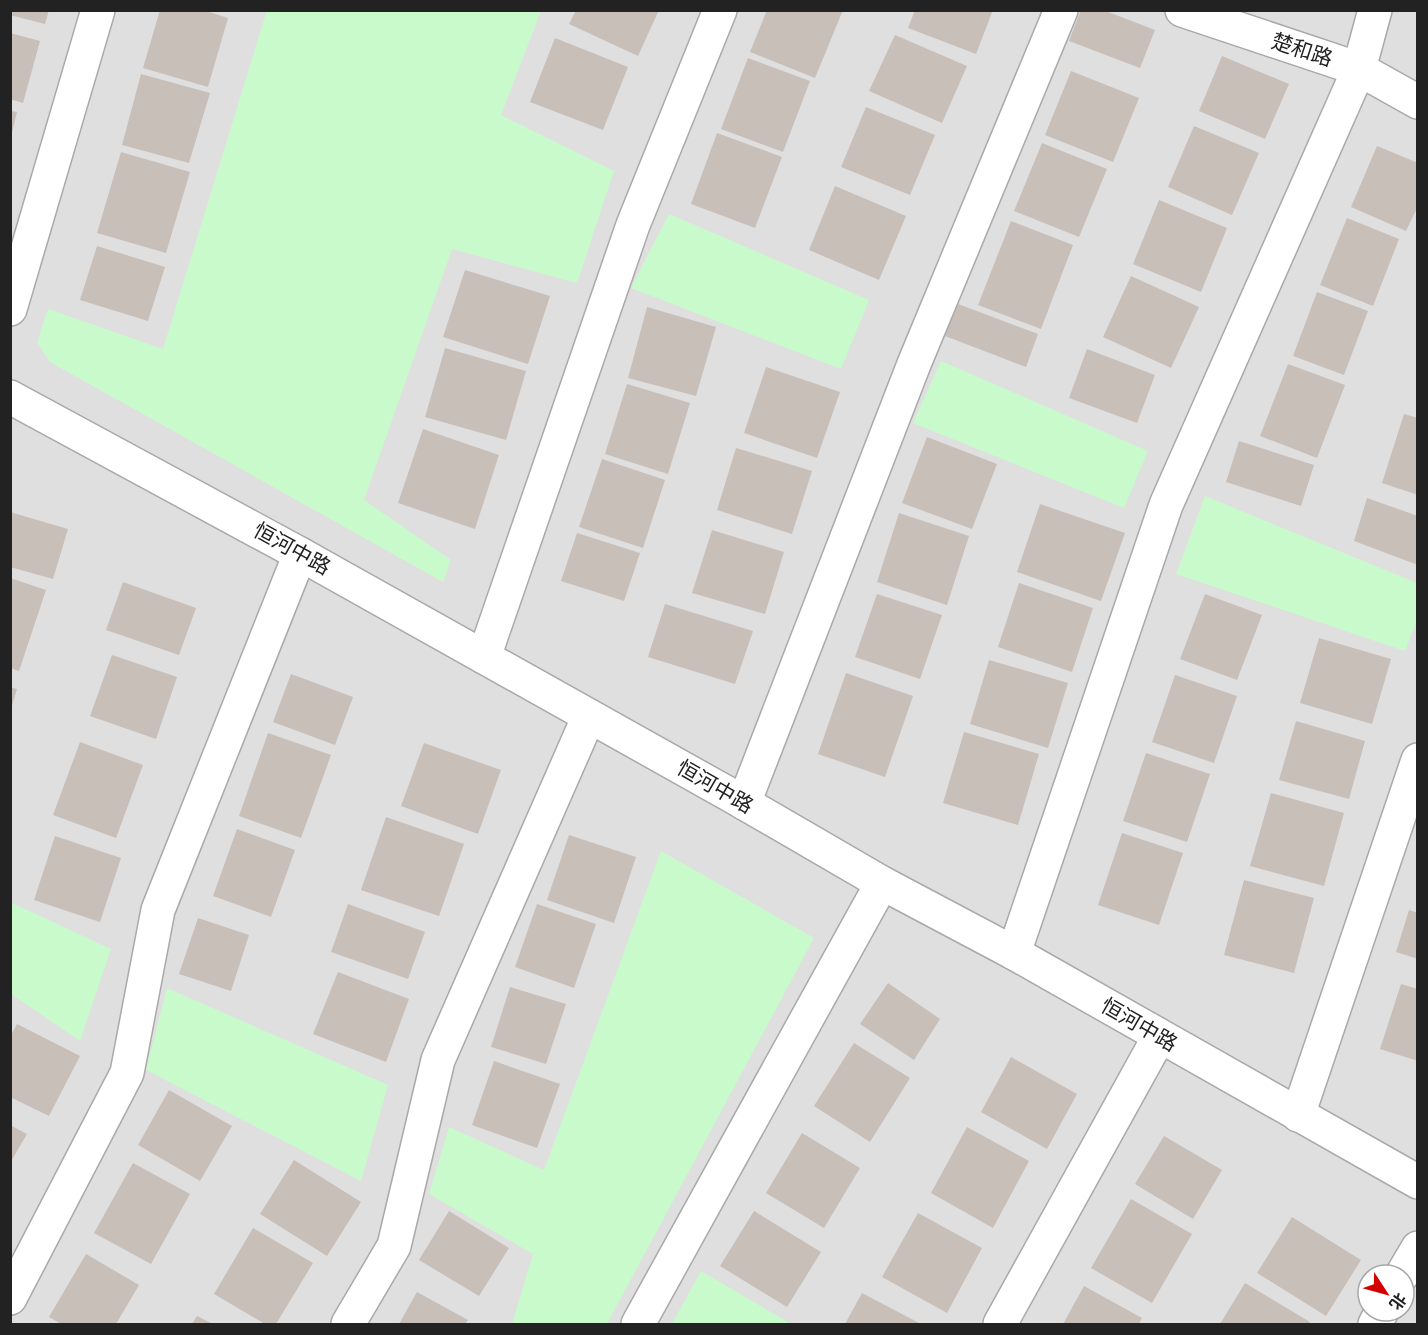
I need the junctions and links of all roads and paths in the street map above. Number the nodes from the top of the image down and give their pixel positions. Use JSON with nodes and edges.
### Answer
{"nodes":[{"id":1,"x":98,"y":10,"type":"edge"},
{"id":2,"x":720,"y":10,"type":"edge"},
{"id":3,"x":1061,"y":10,"type":"edge"},
{"id":4,"x":1182,"y":10,"type":"edge"},
{"id":5,"x":1375,"y":10,"type":"edge"},
{"id":6,"x":1359,"y":69,"type":"junction"},
{"id":7,"x":1418,"y":102,"type":"edge"},
{"id":8,"x":10,"y":309,"type":"edge"},
{"id":9,"x":10,"y":397,"type":"edge"},
{"id":10,"x":300,"y":554,"type":"junction"},
{"id":11,"x":484,"y":657,"type":"junction"},
{"id":12,"x":589,"y":716,"type":"junction"},
{"id":13,"x":1418,"y":760,"type":"edge"},
{"id":14,"x":744,"y":803,"type":"junction"},
{"id":15,"x":882,"y":883,"type":"junction"},
{"id":16,"x":1014,"y":953,"type":"junction"},
{"id":17,"x":1159,"y":1037,"type":"junction"},
{"id":18,"x":1298,"y":1115,"type":"junction"},
{"id":19,"x":1418,"y":1182,"type":"edge"},
{"id":20,"x":1418,"y":1248,"type":"edge"},
{"id":21,"x":1409,"y":1263,"type":"edge"},
{"id":22,"x":10,"y":1298,"type":"edge"},
{"id":23,"x":348,"y":1324,"type":"edge"},
{"id":24,"x":638,"y":1324,"type":"edge"},
{"id":25,"x":1000,"y":1324,"type":"edge"}],
"edges":[{"from":1,"to":8,"type":"street"},
{"from":2,"to":11,"type":"street"},
{"from":3,"to":14,"type":"street"},
{"from":4,"to":6,"type":"street","name":"楚和路"},
{"from":5,"to":6,"type":"street"},
{"from":6,"to":7,"type":"street","name":"楚和路"},
{"from":6,"to":16,"type":"street"},
{"from":9,"to":10,"type":"street","name":"恒河中路"},
{"from":10,"to":11,"type":"street","name":"恒河中路"},
{"from":10,"to":22,"type":"street"},
{"from":11,"to":12,"type":"street","name":"恒河中路"},
{"from":12,"to":14,"type":"street","name":"恒河中路"},
{"from":12,"to":23,"type":"street"},
{"from":13,"to":18,"type":"street"},
{"from":14,"to":15,"type":"street","name":"恒河中路"},
{"from":15,"to":16,"type":"street","name":"恒河中路"},
{"from":15,"to":24,"type":"street"},
{"from":16,"to":17,"type":"street","name":"恒河中路"},
{"from":17,"to":18,"type":"street","name":"恒河中路"},
{"from":17,"to":25,"type":"street"},
{"from":18,"to":19,"type":"street","name":"恒河中路"},
{"from":20,"to":21,"type":"street"}]}
